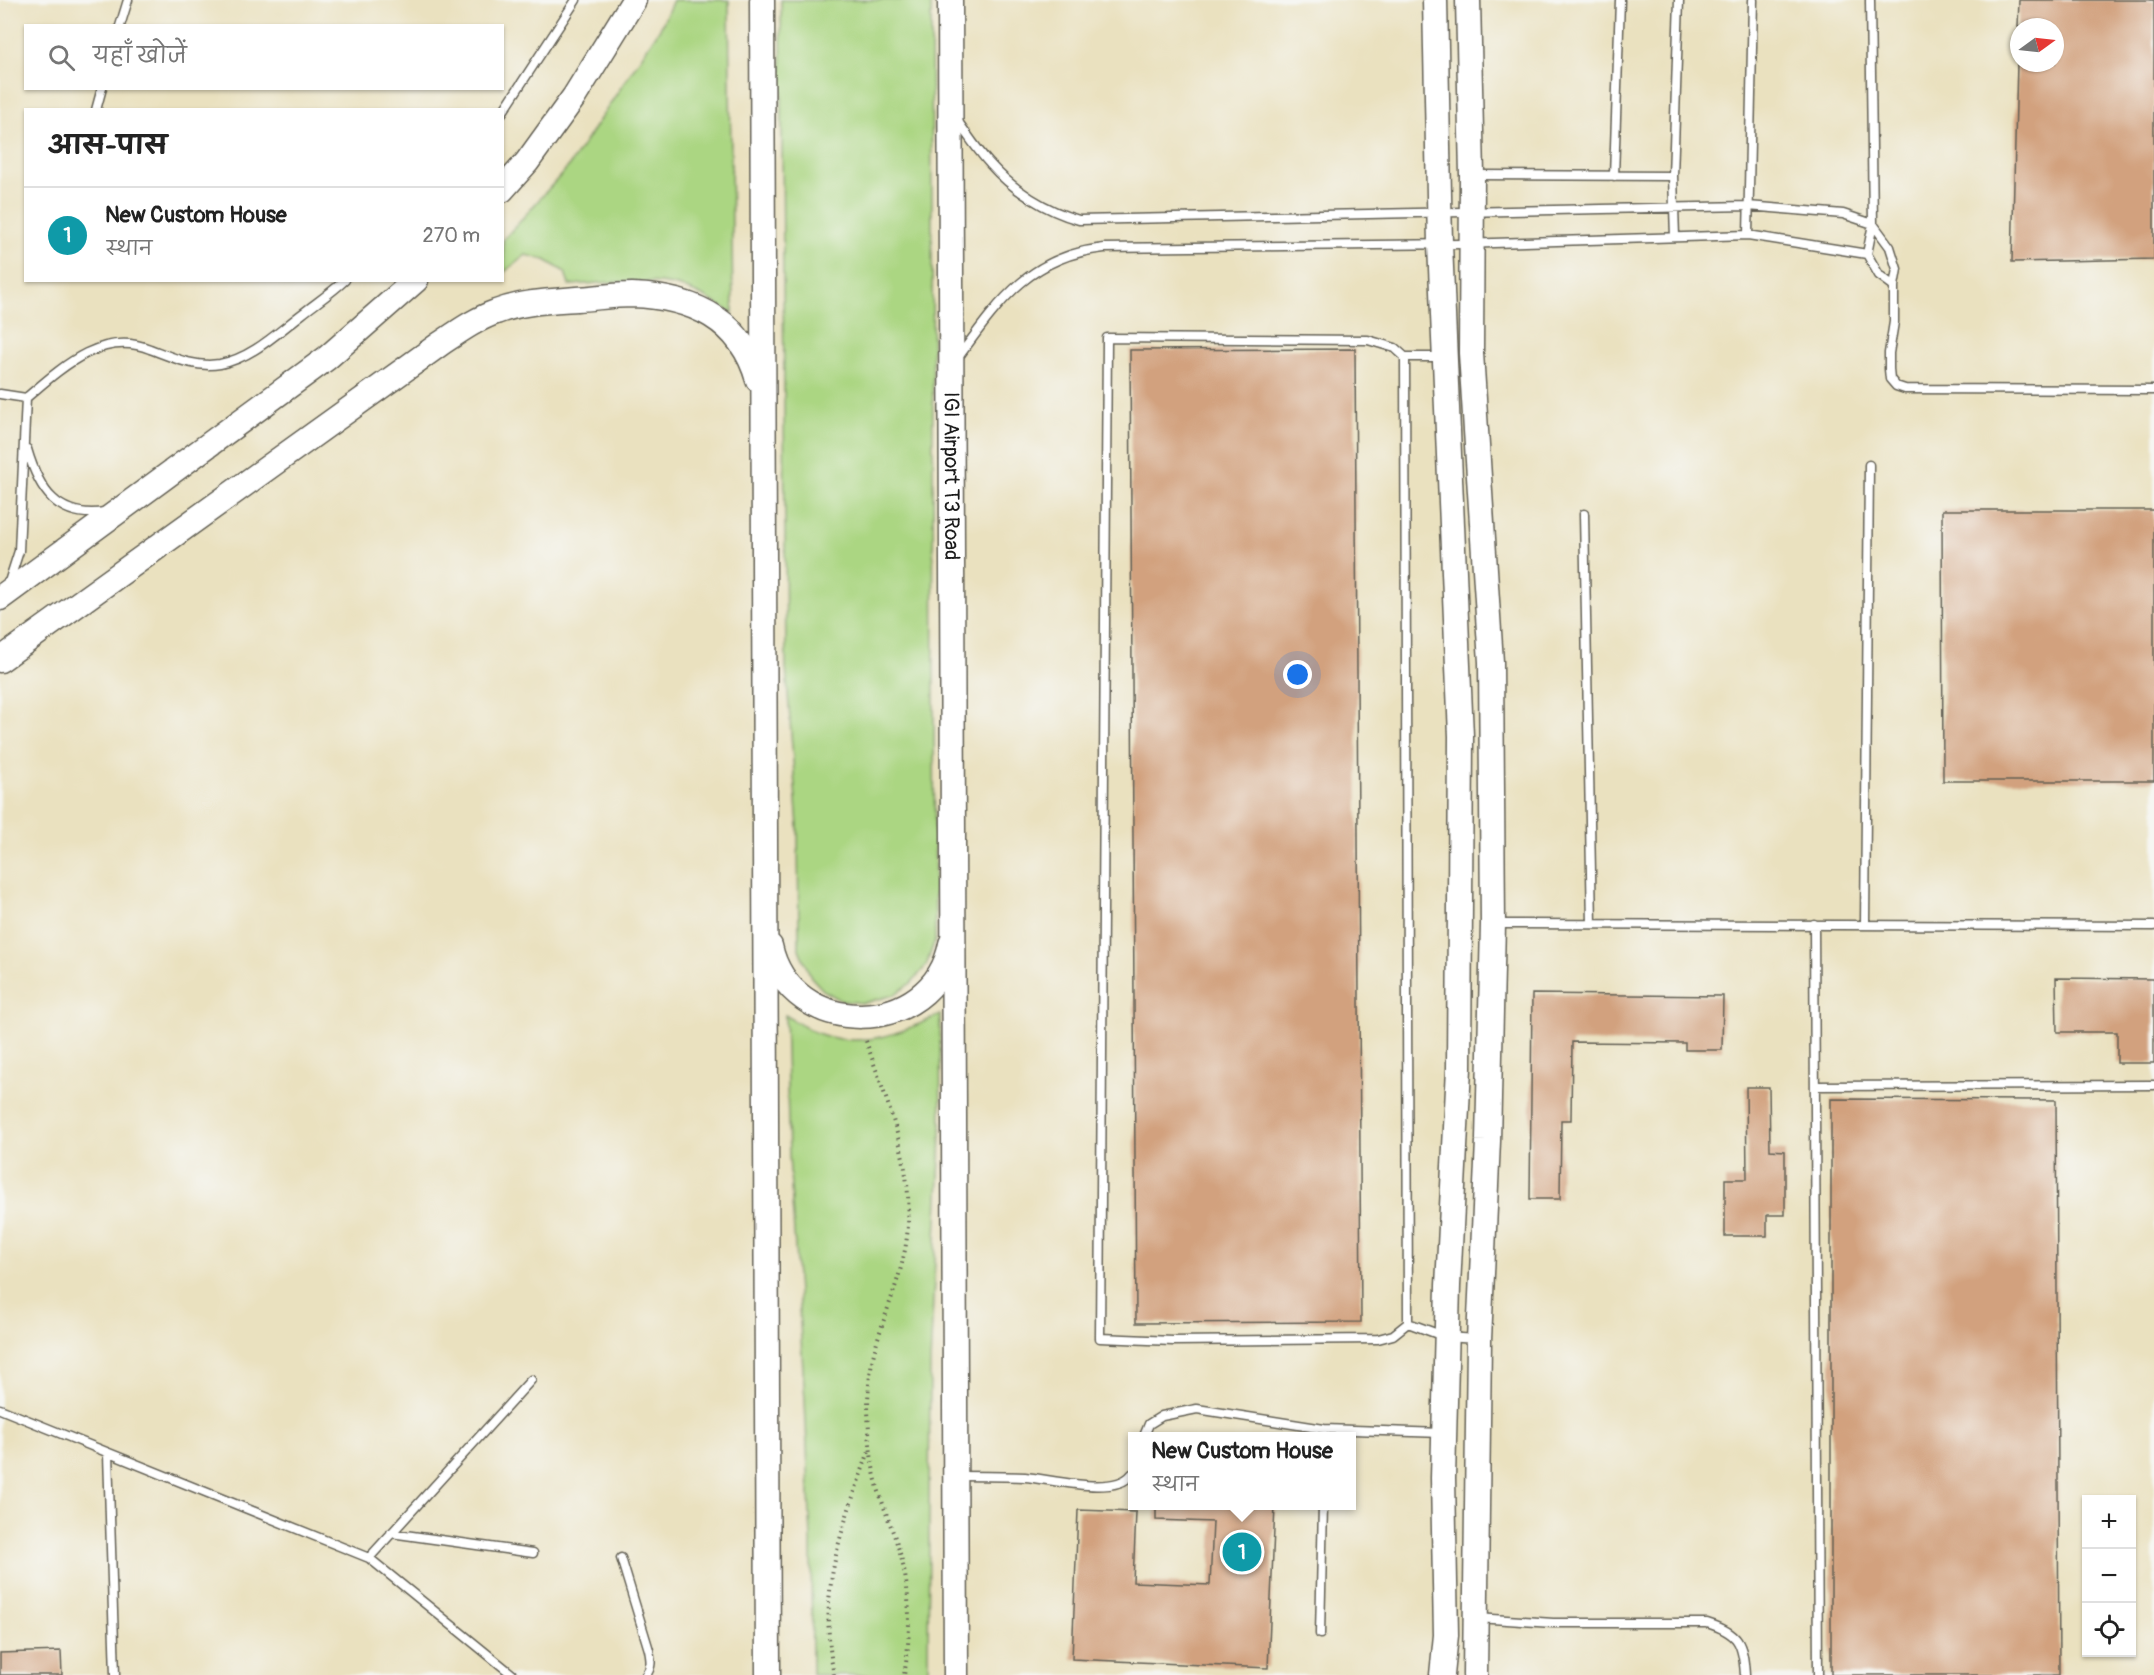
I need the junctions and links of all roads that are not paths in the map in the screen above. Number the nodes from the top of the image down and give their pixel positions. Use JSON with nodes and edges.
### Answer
{"nodes":[{"id":1,"x":128,"y":0,"type":"edge"},
{"id":2,"x":576,"y":0,"type":"edge"},
{"id":3,"x":634,"y":0,"type":"edge"},
{"id":4,"x":762,"y":0,"type":"edge"},
{"id":5,"x":950,"y":0,"type":"edge"},
{"id":6,"x":1436,"y":0,"type":"edge"},
{"id":7,"x":1468,"y":0,"type":"edge"},
{"id":8,"x":1620,"y":0,"type":"edge"},
{"id":9,"x":1679,"y":0,"type":"edge"},
{"id":10,"x":1753,"y":0,"type":"edge"},
{"id":11,"x":1870,"y":0,"type":"edge"},
{"id":12,"x":121,"y":24,"type":"edge"},
{"id":13,"x":101,"y":90,"type":"edge"},
{"id":14,"x":97,"y":108,"type":"edge"},
{"id":15,"x":504,"y":109,"type":"edge"},
{"id":16,"x":951,"y":112,"type":"junction"},
{"id":17,"x":1472,"y":175,"type":"junction"},
{"id":18,"x":1614,"y":176,"type":"junction"},
{"id":19,"x":1673,"y":176,"type":"junction"},
{"id":20,"x":504,"y":188,"type":"edge"},
{"id":21,"x":1749,"y":206,"type":"junction"},
{"id":22,"x":1675,"y":207,"type":"junction"},
{"id":23,"x":1471,"y":211,"type":"junction"},
{"id":24,"x":1439,"y":212,"type":"junction"},
{"id":25,"x":1873,"y":224,"type":"junction"},
{"id":26,"x":1748,"y":235,"type":"junction"},
{"id":27,"x":1676,"y":237,"type":"junction"},
{"id":28,"x":1470,"y":243,"type":"junction"},
{"id":29,"x":1440,"y":244,"type":"junction"},
{"id":30,"x":1867,"y":254,"type":"junction"},
{"id":31,"x":342,"y":282,"type":"edge"},
{"id":32,"x":414,"y":282,"type":"edge"},
{"id":33,"x":1894,"y":286,"type":"junction"},
{"id":34,"x":1405,"y":357,"type":"junction"},
{"id":35,"x":1444,"y":357,"type":"junction"},
{"id":36,"x":952,"y":366,"type":"junction"},
{"id":37,"x":2154,"y":390,"type":"edge"},
{"id":38,"x":0,"y":394,"type":"edge"},
{"id":39,"x":26,"y":398,"type":"junction"},
{"id":40,"x":764,"y":399,"type":"junction"},
{"id":41,"x":25,"y":443,"type":"junction"},
{"id":42,"x":1869,"y":465,"type":"dead end"},
{"id":43,"x":130,"y":504,"type":"junction"},
{"id":44,"x":1584,"y":514,"type":"dead end"},
{"id":45,"x":0,"y":598,"type":"edge"},
{"id":46,"x":0,"y":660,"type":"edge"},
{"id":47,"x":954,"y":924,"type":"junction"},
{"id":48,"x":1493,"y":924,"type":"junction"},
{"id":49,"x":1592,"y":924,"type":"junction"},
{"id":50,"x":1814,"y":924,"type":"junction"},
{"id":51,"x":1865,"y":925,"type":"junction"},
{"id":52,"x":766,"y":926,"type":"junction"},
{"id":53,"x":2154,"y":926,"type":"edge"},
{"id":54,"x":2154,"y":1085,"type":"edge"},
{"id":55,"x":1815,"y":1086,"type":"junction"},
{"id":56,"x":1408,"y":1323,"type":"junction"},
{"id":57,"x":1446,"y":1337,"type":"junction"},
{"id":58,"x":1479,"y":1340,"type":"junction"},
{"id":59,"x":531,"y":1380,"type":"dead end"},
{"id":60,"x":0,"y":1409,"type":"edge"},
{"id":61,"x":1145,"y":1432,"type":"edge"},
{"id":62,"x":1324,"y":1432,"type":"edge"},
{"id":63,"x":1444,"y":1432,"type":"junction"},
{"id":64,"x":108,"y":1454,"type":"junction"},
{"id":65,"x":956,"y":1476,"type":"junction"},
{"id":66,"x":1128,"y":1478,"type":"edge"},
{"id":67,"x":1323,"y":1510,"type":"edge"},
{"id":68,"x":392,"y":1533,"type":"junction"},
{"id":69,"x":533,"y":1553,"type":"dead end"},
{"id":70,"x":369,"y":1558,"type":"junction"},
{"id":71,"x":621,"y":1558,"type":"dead end"},
{"id":72,"x":1475,"y":1617,"type":"junction"},
{"id":73,"x":1320,"y":1634,"type":"dead end"},
{"id":74,"x":115,"y":1675,"type":"edge"},
{"id":75,"x":513,"y":1675,"type":"edge"},
{"id":76,"x":646,"y":1675,"type":"edge"},
{"id":77,"x":768,"y":1675,"type":"edge"},
{"id":78,"x":956,"y":1675,"type":"edge"},
{"id":79,"x":1442,"y":1675,"type":"edge"},
{"id":80,"x":1475,"y":1675,"type":"edge"},
{"id":81,"x":1745,"y":1675,"type":"edge"},
{"id":82,"x":1818,"y":1675,"type":"edge"}],
"edges":[{"from":1,"to":12,"type":"lane"},
{"from":2,"to":15,"type":"lane"},
{"from":3,"to":20,"type":"main road"},
{"from":4,"to":40,"type":"main road"},
{"from":5,"to":16,"type":"main road","name":"IGI Airport T3 Road"},
{"from":6,"to":24,"type":"main road"},
{"from":7,"to":17,"type":"main road"},
{"from":8,"to":18,"type":"lane"},
{"from":9,"to":19,"type":"lane"},
{"from":10,"to":21,"type":"lane"},
{"from":11,"to":25,"type":"lane"},
{"from":13,"to":14,"type":"lane"},
{"from":16,"to":24,"type":"lane"},
{"from":16,"to":36,"type":"main road","name":"IGI Airport T3 Road"},
{"from":17,"to":18,"type":"lane"},
{"from":17,"to":23,"type":"main road"},
{"from":18,"to":19,"type":"lane"},
{"from":19,"to":22,"type":"lane"},
{"from":21,"to":22,"type":"lane"},
{"from":21,"to":25,"type":"lane"},
{"from":21,"to":26,"type":"lane"},
{"from":22,"to":23,"type":"lane"},
{"from":22,"to":27,"type":"lane"},
{"from":23,"to":24,"type":"lane"},
{"from":23,"to":28,"type":"main road"},
{"from":24,"to":29,"type":"main road"},
{"from":25,"to":30,"type":"lane"},
{"from":25,"to":33,"type":"lane"},
{"from":26,"to":27,"type":"lane"},
{"from":26,"to":30,"type":"lane"},
{"from":27,"to":28,"type":"lane"},
{"from":28,"to":29,"type":"lane"},
{"from":28,"to":48,"type":"main road"},
{"from":29,"to":35,"type":"main road"},
{"from":29,"to":36,"type":"lane"},
{"from":30,"to":33,"type":"lane"},
{"from":31,"to":39,"type":"lane"},
{"from":32,"to":43,"type":"main road"},
{"from":33,"to":37,"type":"lane"},
{"from":34,"to":35,"type":"lane"},
{"from":34,"to":56,"type":"lane"},
{"from":34,"to":56,"type":"lane"},
{"from":35,"to":57,"type":"main road"},
{"from":36,"to":47,"type":"main road","name":"IGI Airport T3 Road"},
{"from":38,"to":39,"type":"lane"},
{"from":39,"to":41,"type":"lane"},
{"from":40,"to":46,"type":"main road"},
{"from":40,"to":52,"type":"main road"},
{"from":41,"to":43,"type":"lane"},
{"from":41,"to":45,"type":"lane"},
{"from":42,"to":51,"type":"lane"},
{"from":43,"to":45,"type":"main road"},
{"from":44,"to":49,"type":"lane"},
{"from":47,"to":52,"type":"main road"},
{"from":47,"to":65,"type":"main road"},
{"from":48,"to":49,"type":"lane"},
{"from":48,"to":58,"type":"main road"},
{"from":49,"to":50,"type":"lane"},
{"from":50,"to":51,"type":"lane"},
{"from":50,"to":55,"type":"lane"},
{"from":51,"to":53,"type":"lane"},
{"from":52,"to":77,"type":"main road"},
{"from":54,"to":55,"type":"lane"},
{"from":55,"to":82,"type":"lane"},
{"from":56,"to":57,"type":"lane"},
{"from":57,"to":58,"type":"lane"},
{"from":57,"to":63,"type":"main road"},
{"from":58,"to":72,"type":"main road"},
{"from":59,"to":68,"type":"lane"},
{"from":60,"to":64,"type":"lane"},
{"from":61,"to":62,"type":"lane"},
{"from":62,"to":63,"type":"lane"},
{"from":63,"to":79,"type":"main road"},
{"from":64,"to":70,"type":"lane"},
{"from":64,"to":74,"type":"lane"},
{"from":65,"to":66,"type":"lane"},
{"from":65,"to":78,"type":"main road"},
{"from":67,"to":73,"type":"lane"},
{"from":68,"to":69,"type":"lane"},
{"from":68,"to":70,"type":"lane"},
{"from":70,"to":75,"type":"lane"},
{"from":71,"to":76,"type":"lane"},
{"from":72,"to":80,"type":"main road"},
{"from":72,"to":81,"type":"lane"}]}
